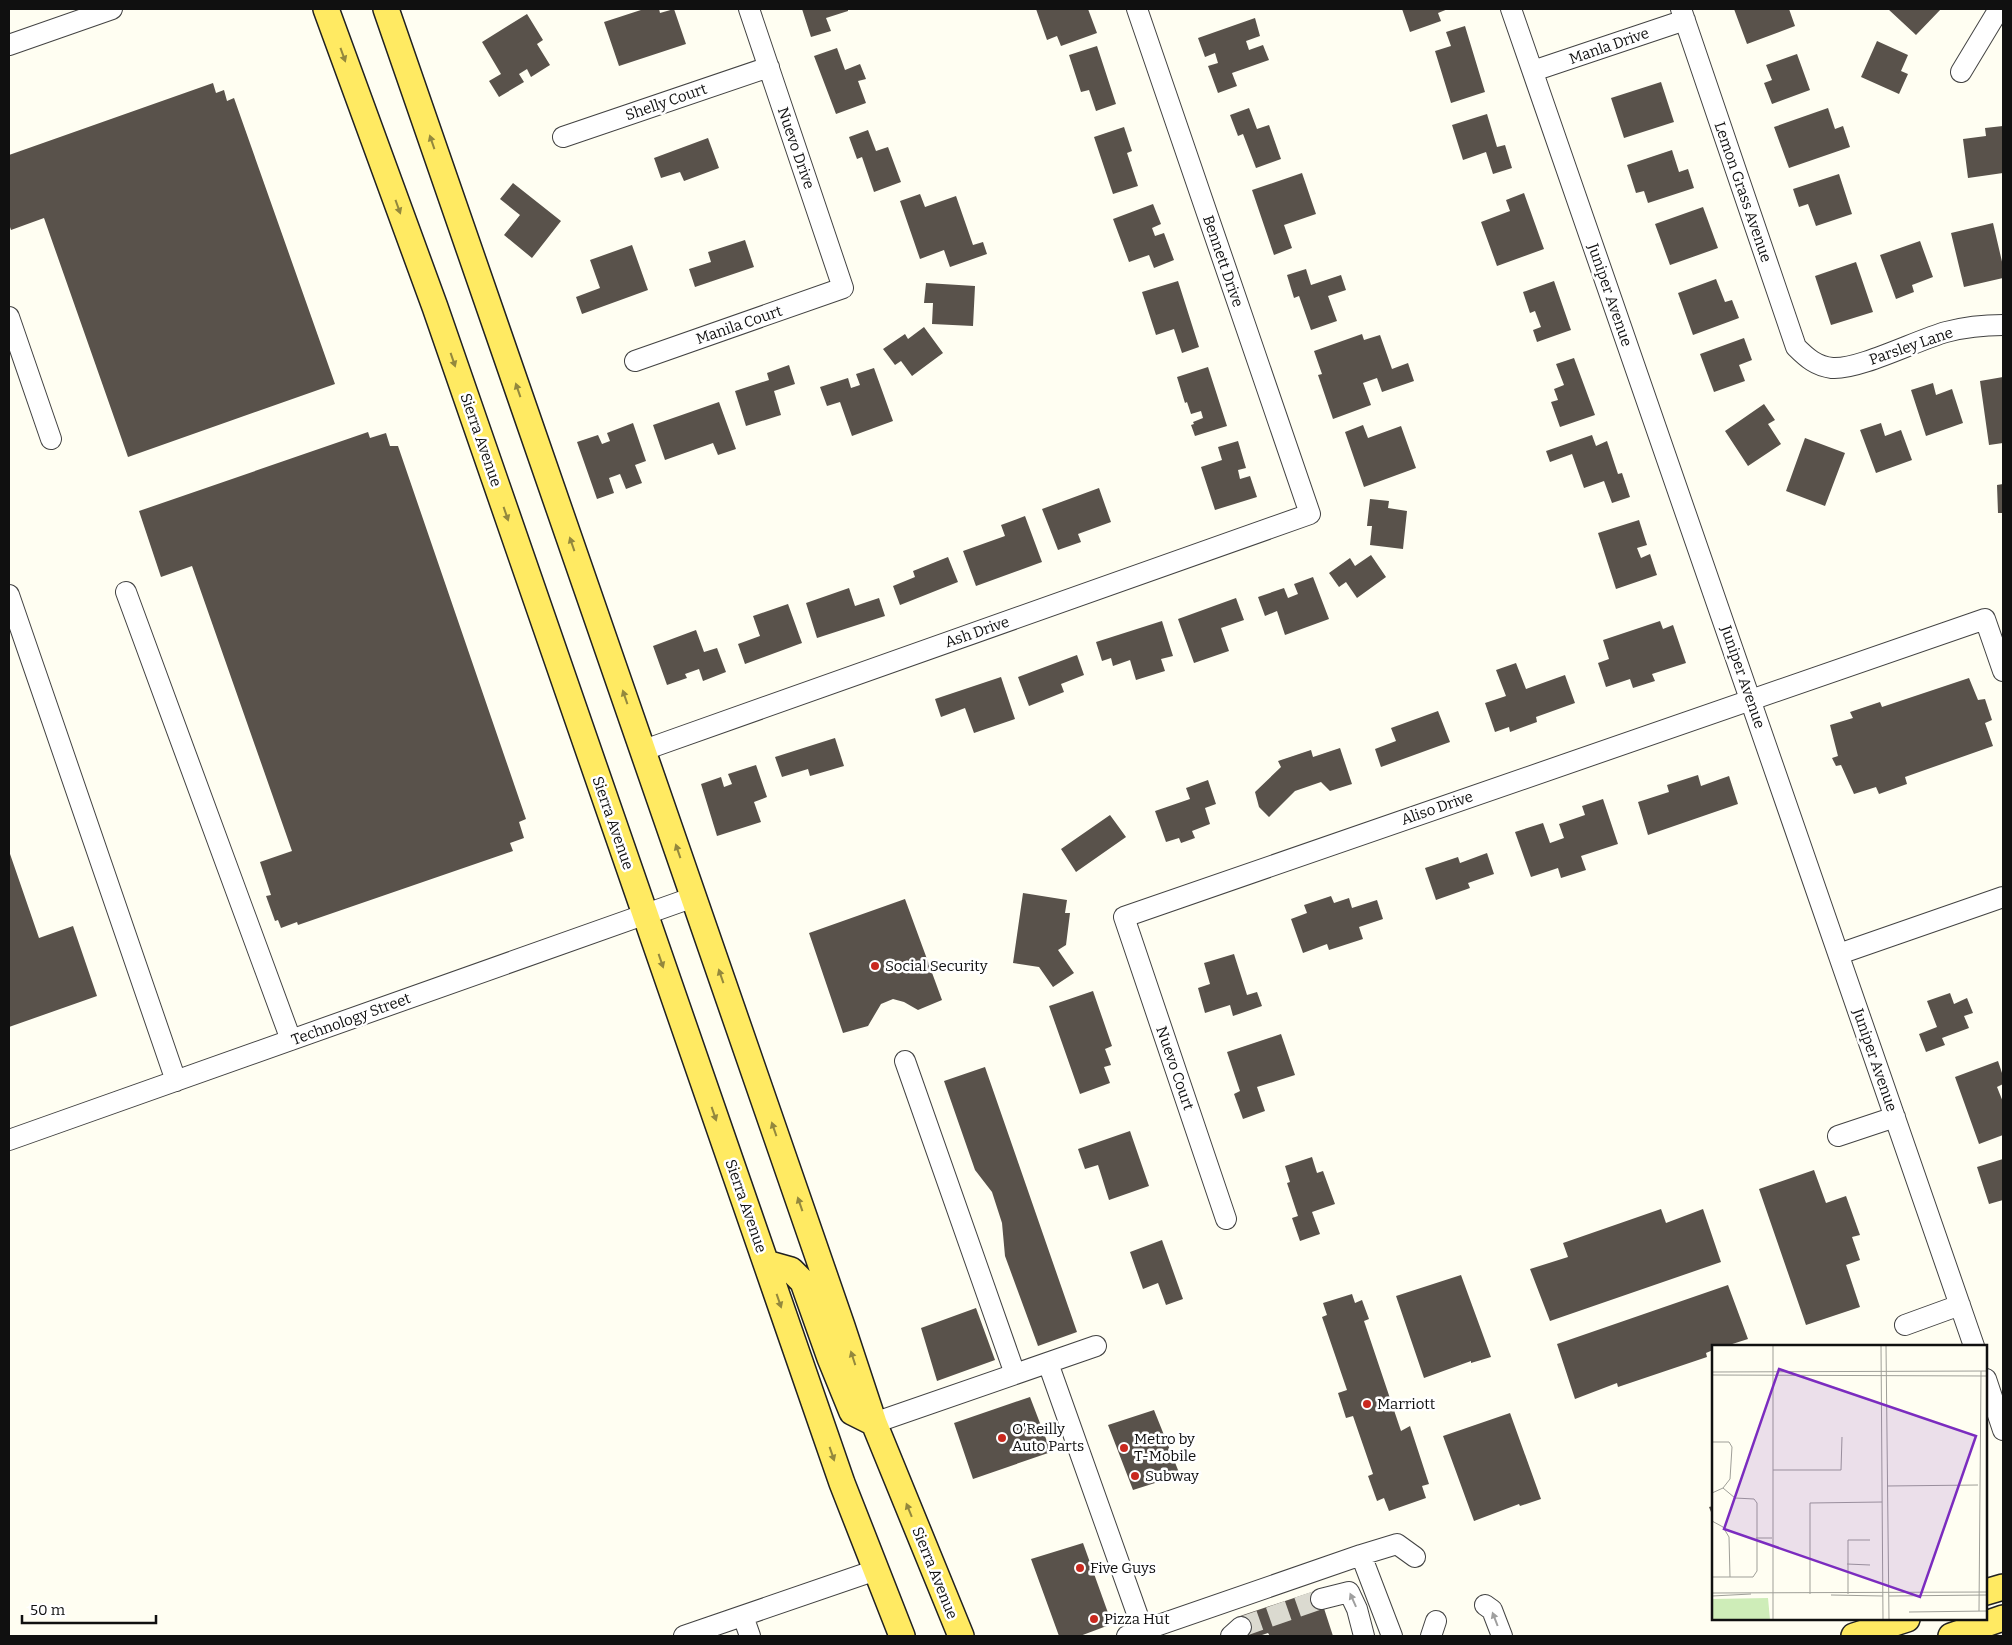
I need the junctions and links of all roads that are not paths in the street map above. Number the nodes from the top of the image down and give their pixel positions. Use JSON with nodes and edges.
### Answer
{"nodes":[{"id":1,"x":112,"y":9,"type":"edge"},
{"id":2,"x":326,"y":9,"type":"edge"},
{"id":3,"x":386,"y":9,"type":"edge"},
{"id":4,"x":749,"y":9,"type":"edge"},
{"id":5,"x":1137,"y":9,"type":"edge"},
{"id":6,"x":1511,"y":9,"type":"edge"},
{"id":7,"x":1999,"y":9,"type":"edge"},
{"id":8,"x":1683,"y":14,"type":"edge"},
{"id":9,"x":9,"y":45,"type":"edge"},
{"id":10,"x":769,"y":67,"type":"junction"},
{"id":11,"x":1533,"y":71,"type":"junction"},
{"id":12,"x":1961,"y":72,"type":"dead end"},
{"id":13,"x":563,"y":137,"type":"dead end"},
{"id":14,"x":843,"y":288,"type":"joint"},
{"id":15,"x":9,"y":317,"type":"edge"},
{"id":16,"x":2003,"y":325,"type":"edge"},
{"id":17,"x":635,"y":361,"type":"dead end"},
{"id":18,"x":1819,"y":366,"type":"joint"},
{"id":19,"x":51,"y":440,"type":"dead end"},
{"id":20,"x":1310,"y":514,"type":"joint"},
{"id":21,"x":126,"y":592,"type":"dead end"},
{"id":22,"x":9,"y":595,"type":"edge"},
{"id":23,"x":2003,"y":671,"type":"edge"},
{"id":24,"x":1750,"y":700,"type":"junction"},
{"id":25,"x":644,"y":750,"type":"junction"},
{"id":26,"x":2003,"y":896,"type":"edge"},
{"id":27,"x":694,"y":897,"type":"junction"},
{"id":28,"x":645,"y":914,"type":"junction"},
{"id":29,"x":1124,"y":917,"type":"joint"},
{"id":30,"x":1839,"y":954,"type":"junction"},
{"id":31,"x":290,"y":1040,"type":"junction"},
{"id":32,"x":904,"y":1061,"type":"dead end"},
{"id":33,"x":176,"y":1081,"type":"junction"},
{"id":34,"x":1895,"y":1117,"type":"junction"},
{"id":35,"x":1838,"y":1136,"type":"dead end"},
{"id":36,"x":9,"y":1140,"type":"edge"},
{"id":37,"x":1226,"y":1219,"type":"dead end"},
{"id":38,"x":766,"y":1263,"type":"junction"},
{"id":39,"x":1960,"y":1305,"type":"junction"},
{"id":40,"x":1905,"y":1325,"type":"dead end"},
{"id":41,"x":1974,"y":1345,"type":"edge"},
{"id":42,"x":1096,"y":1346,"type":"dead end"},
{"id":43,"x":1048,"y":1363,"type":"junction"},
{"id":44,"x":1015,"y":1374,"type":"junction"},
{"id":45,"x":1987,"y":1382,"type":"edge"},
{"id":46,"x":874,"y":1423,"type":"junction"},
{"id":47,"x":2003,"y":1430,"type":"edge"},
{"id":48,"x":1361,"y":1555,"type":"junction"},
{"id":49,"x":1414,"y":1557,"type":"dead end"},
{"id":50,"x":876,"y":1570,"type":"junction"},
{"id":51,"x":2003,"y":1586,"type":"edge"},
{"id":52,"x":1987,"y":1592,"type":"edge"},
{"id":53,"x":1321,"y":1600,"type":"tunnel mouth"},
{"id":54,"x":1485,"y":1606,"type":"dead end"},
{"id":55,"x":743,"y":1616,"type":"junction"},
{"id":56,"x":2003,"y":1618,"type":"edge"},
{"id":57,"x":1904,"y":1620,"type":"edge"},
{"id":58,"x":1138,"y":1634,"type":"edge"},
{"id":59,"x":684,"y":1636,"type":"edge"},
{"id":60,"x":750,"y":1636,"type":"edge"},
{"id":61,"x":902,"y":1636,"type":"edge"},
{"id":62,"x":961,"y":1636,"type":"edge"},
{"id":63,"x":1364,"y":1636,"type":"edge"},
{"id":64,"x":1392,"y":1636,"type":"edge"},
{"id":65,"x":1502,"y":1636,"type":"edge"},
{"id":66,"x":1854,"y":1636,"type":"edge"},
{"id":67,"x":1951,"y":1636,"type":"edge"}],
"edges":[{"from":1,"to":9,"type":"street"},
{"from":2,"to":28,"type":"main road","name":"Sierra Avenue","one_way":true},
{"from":25,"to":3,"type":"main road","name":"Sierra Avenue","one_way":true},
{"from":4,"to":10,"type":"street","name":"Nuevo Drive"},
{"from":5,"to":20,"type":"street","name":"Bennett Drive"},
{"from":6,"to":11,"type":"street","name":"Juniper Avenue"},
{"from":7,"to":12,"type":"street"},
{"from":8,"to":11,"type":"street","name":"Manla Drive"},
{"from":8,"to":18,"type":"street","name":"Lemon Grass Avenue"},
{"from":10,"to":13,"type":"street","name":"Shelly Court"},
{"from":10,"to":14,"type":"street","name":"Nuevo Drive"},
{"from":11,"to":24,"type":"street","name":"Juniper Avenue"},
{"from":14,"to":17,"type":"street","name":"Manila Court"},
{"from":15,"to":19,"type":"street"},
{"from":16,"to":18,"type":"street","name":"Parsley Lane"},
{"from":20,"to":25,"type":"street","name":"Ash Drive"},
{"from":21,"to":31,"type":"street"},
{"from":22,"to":33,"type":"street"},
{"from":23,"to":24,"type":"street","name":"Aliso Drive"},
{"from":24,"to":29,"type":"street","name":"Aliso Drive"},
{"from":24,"to":30,"type":"street","name":"Juniper Avenue"},
{"from":27,"to":25,"type":"main road","name":"Sierra Avenue","one_way":true},
{"from":26,"to":30,"type":"street"},
{"from":27,"to":28,"type":"street","name":"Technology Street"},
{"from":46,"to":27,"type":"main road","name":"Sierra Avenue","one_way":true},
{"from":28,"to":31,"type":"street","name":"Technology Street"},
{"from":28,"to":38,"type":"main road","name":"Sierra Avenue","one_way":true},
{"from":29,"to":37,"type":"street","name":"Nuevo Court"},
{"from":30,"to":34,"type":"street","name":"Juniper Avenue"},
{"from":31,"to":33,"type":"street","name":"Technology Street"},
{"from":32,"to":44,"type":"street"},
{"from":33,"to":36,"type":"street","name":"Technology Street"},
{"from":34,"to":35,"type":"street"},
{"from":34,"to":39,"type":"street","name":"Juniper Avenue"},
{"from":38,"to":46,"type":"main road"},
{"from":38,"to":50,"type":"main road","name":"Sierra Avenue","one_way":true},
{"from":39,"to":40,"type":"street"},
{"from":39,"to":41,"type":"street","name":"Juniper Avenue"},
{"from":42,"to":43,"type":"street"},
{"from":43,"to":44,"type":"street"},
{"from":43,"to":58,"type":"street"},
{"from":44,"to":46,"type":"street"},
{"from":45,"to":47,"type":"street"},
{"from":62,"to":46,"type":"main road","name":"Sierra Avenue","one_way":true},
{"from":48,"to":49,"type":"street"},
{"from":48,"to":58,"type":"street"},
{"from":48,"to":64,"type":"street"},
{"from":50,"to":55,"type":"street"},
{"from":50,"to":61,"type":"main road","name":"Sierra Avenue"},
{"from":51,"to":52,"type":"main road"},
{"from":63,"to":53,"type":"street","one_way":true},
{"from":65,"to":54,"type":"street","one_way":true},
{"from":55,"to":59,"type":"street"},
{"from":55,"to":60,"type":"street"},
{"from":56,"to":67,"type":"main road"},
{"from":57,"to":66,"type":"main road"}]}
